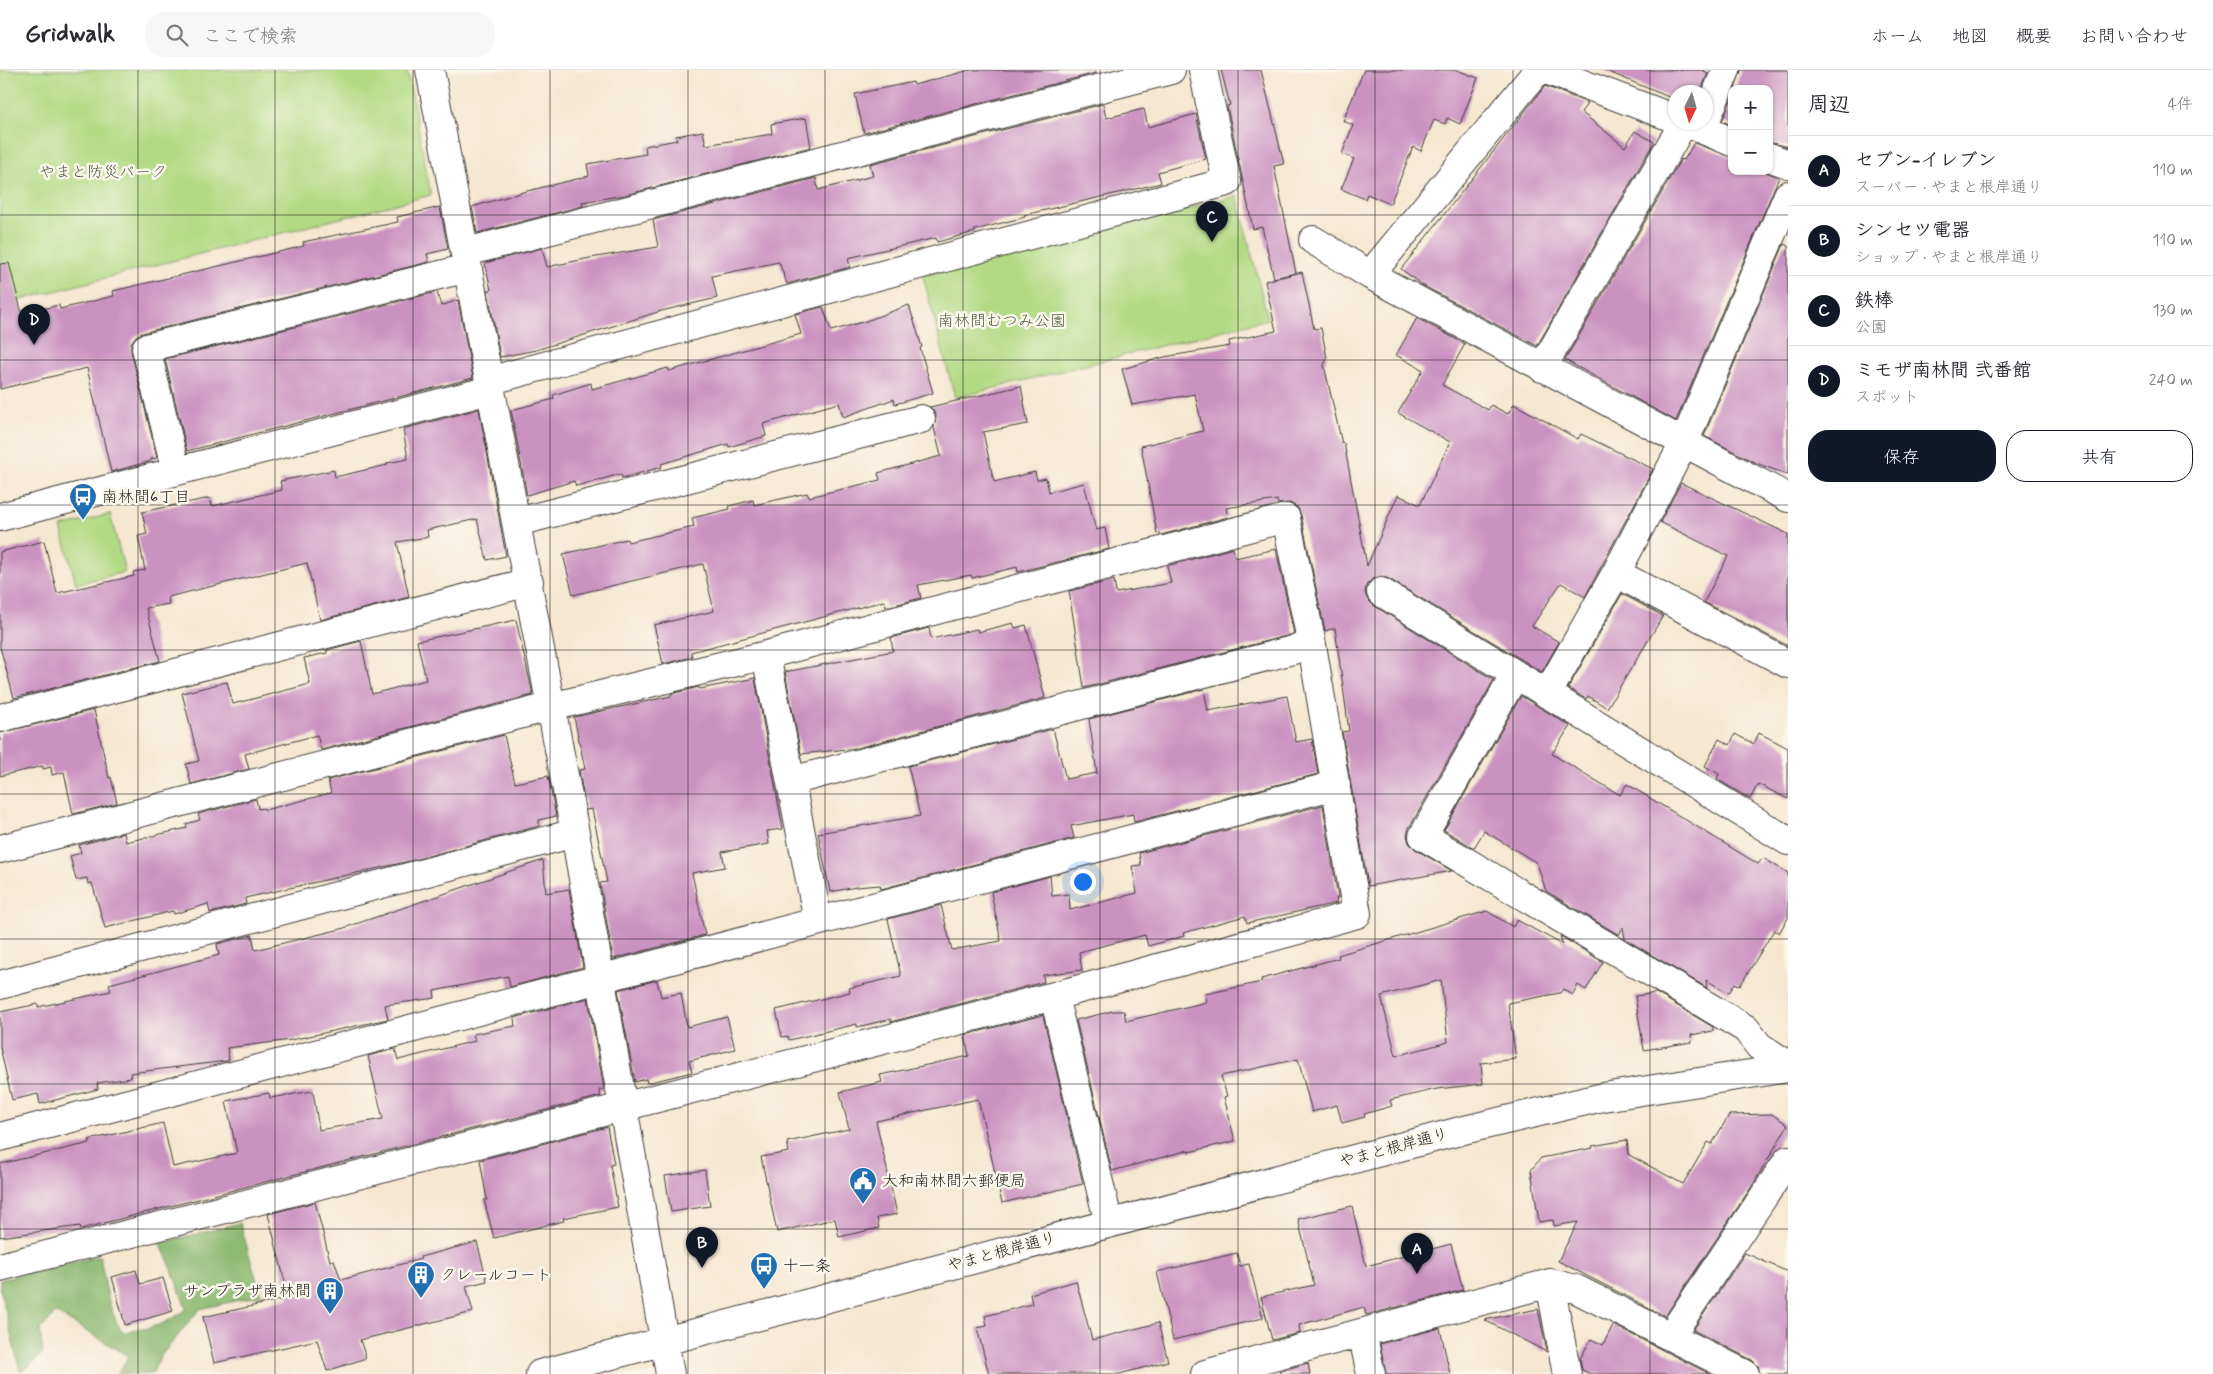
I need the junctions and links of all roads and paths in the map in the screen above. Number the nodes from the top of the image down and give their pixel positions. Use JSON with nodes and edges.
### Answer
{"nodes":[{"id":1,"x":430,"y":70,"type":"edge"},
{"id":2,"x":1171,"y":70,"type":"edge"},
{"id":3,"x":1202,"y":70,"type":"edge"},
{"id":4,"x":1538,"y":70,"type":"edge"},
{"id":5,"x":1546,"y":70,"type":"edge"},
{"id":6,"x":1726,"y":70,"type":"edge"},
{"id":7,"x":1713,"y":93,"type":"edge"},
{"id":8,"x":1668,"y":116,"type":"edge"},
{"id":9,"x":1692,"y":130,"type":"edge"},
{"id":10,"x":1709,"y":130,"type":"edge"},
{"id":11,"x":1728,"y":140,"type":"edge"},
{"id":12,"x":1773,"y":158,"type":"edge"},
{"id":13,"x":1788,"y":164,"type":"edge"},
{"id":14,"x":1788,"y":195,"type":"edge"},
{"id":15,"x":1313,"y":240,"type":"dead end"},
{"id":16,"x":467,"y":260,"type":"junction"},
{"id":17,"x":1370,"y":275,"type":"junction"},
{"id":18,"x":1542,"y":368,"type":"junction"},
{"id":19,"x":489,"y":385,"type":"junction"},
{"id":20,"x":921,"y":419,"type":"dead end"},
{"id":21,"x":1684,"y":443,"type":"junction"},
{"id":22,"x":176,"y":472,"type":"junction"},
{"id":23,"x":1788,"y":497,"type":"edge"},
{"id":24,"x":0,"y":517,"type":"edge"},
{"id":25,"x":517,"y":522,"type":"junction"},
{"id":26,"x":1616,"y":573,"type":"junction"},
{"id":27,"x":529,"y":582,"type":"junction"},
{"id":28,"x":1381,"y":592,"type":"dead end"},
{"id":29,"x":1312,"y":645,"type":"junction"},
{"id":30,"x":766,"y":655,"type":"junction"},
{"id":31,"x":1788,"y":664,"type":"edge"},
{"id":32,"x":1515,"y":675,"type":"junction"},
{"id":33,"x":1546,"y":694,"type":"junction"},
{"id":34,"x":550,"y":707,"type":"junction"},
{"id":35,"x":0,"y":718,"type":"edge"},
{"id":36,"x":791,"y":781,"type":"junction"},
{"id":37,"x":1336,"y":785,"type":"junction"},
{"id":38,"x":575,"y":833,"type":"junction"},
{"id":39,"x":1788,"y":841,"type":"edge"},
{"id":40,"x":0,"y":849,"type":"edge"},
{"id":41,"x":818,"y":921,"type":"junction"},
{"id":42,"x":600,"y":977,"type":"junction"},
{"id":43,"x":0,"y":984,"type":"edge"},
{"id":44,"x":1054,"y":996,"type":"junction"},
{"id":45,"x":1788,"y":1066,"type":"edge"},
{"id":46,"x":624,"y":1107,"type":"junction"},
{"id":47,"x":0,"y":1137,"type":"edge"},
{"id":48,"x":1788,"y":1160,"type":"edge"},
{"id":49,"x":1109,"y":1224,"type":"junction"},
{"id":50,"x":0,"y":1267,"type":"edge"},
{"id":51,"x":1550,"y":1283,"type":"junction"},
{"id":52,"x":1362,"y":1333,"type":"junction"},
{"id":53,"x":1670,"y":1335,"type":"junction"},
{"id":54,"x":664,"y":1342,"type":"junction"},
{"id":55,"x":1742,"y":1373,"type":"edge"},
{"id":56,"x":540,"y":1374,"type":"edge"},
{"id":57,"x":670,"y":1374,"type":"edge"},
{"id":58,"x":1205,"y":1374,"type":"edge"},
{"id":59,"x":1371,"y":1374,"type":"edge"},
{"id":60,"x":1567,"y":1374,"type":"edge"}],
"edges":[{"from":1,"to":16,"type":"street"},
{"from":2,"to":16,"type":"street"},
{"from":3,"to":19,"type":"street"},
{"from":4,"to":17,"type":"street"},
{"from":5,"to":8,"type":"street"},
{"from":6,"to":7,"type":"street"},
{"from":9,"to":18,"type":"street"},
{"from":10,"to":11,"type":"street"},
{"from":12,"to":13,"type":"street"},
{"from":14,"to":21,"type":"street"},
{"from":15,"to":17,"type":"street"},
{"from":16,"to":19,"type":"street"},
{"from":16,"to":22,"type":"street"},
{"from":17,"to":18,"type":"street"},
{"from":18,"to":21,"type":"street"},
{"from":19,"to":22,"type":"street"},
{"from":19,"to":25,"type":"street"},
{"from":20,"to":25,"type":"street"},
{"from":21,"to":23,"type":"street"},
{"from":21,"to":26,"type":"street"},
{"from":22,"to":24,"type":"street"},
{"from":25,"to":27,"type":"street"},
{"from":26,"to":31,"type":"street"},
{"from":26,"to":33,"type":"street"},
{"from":27,"to":34,"type":"street"},
{"from":27,"to":35,"type":"street"},
{"from":28,"to":32,"type":"street"},
{"from":29,"to":30,"type":"street"},
{"from":29,"to":36,"type":"street"},
{"from":29,"to":37,"type":"street"},
{"from":30,"to":34,"type":"street"},
{"from":30,"to":36,"type":"street"},
{"from":32,"to":33,"type":"street"},
{"from":32,"to":45,"type":"street"},
{"from":33,"to":39,"type":"street"},
{"from":34,"to":38,"type":"street"},
{"from":34,"to":40,"type":"street"},
{"from":36,"to":41,"type":"street"},
{"from":37,"to":41,"type":"street"},
{"from":37,"to":44,"type":"street"},
{"from":38,"to":42,"type":"street"},
{"from":38,"to":43,"type":"street"},
{"from":41,"to":42,"type":"street"},
{"from":42,"to":46,"type":"street"},
{"from":42,"to":47,"type":"street"},
{"from":44,"to":46,"type":"street"},
{"from":44,"to":49,"type":"street"},
{"from":45,"to":49,"type":"street","name":"やまと根岸通り"},
{"from":46,"to":50,"type":"street"},
{"from":46,"to":54,"type":"street"},
{"from":48,"to":53,"type":"street"},
{"from":49,"to":54,"type":"street","name":"やまと根岸通り"},
{"from":51,"to":52,"type":"street"},
{"from":51,"to":53,"type":"street"},
{"from":51,"to":60,"type":"street"},
{"from":52,"to":58,"type":"street"},
{"from":52,"to":59,"type":"street"},
{"from":53,"to":55,"type":"street"},
{"from":54,"to":56,"type":"street","name":"やまと根岸通り"},
{"from":54,"to":57,"type":"street"}]}
